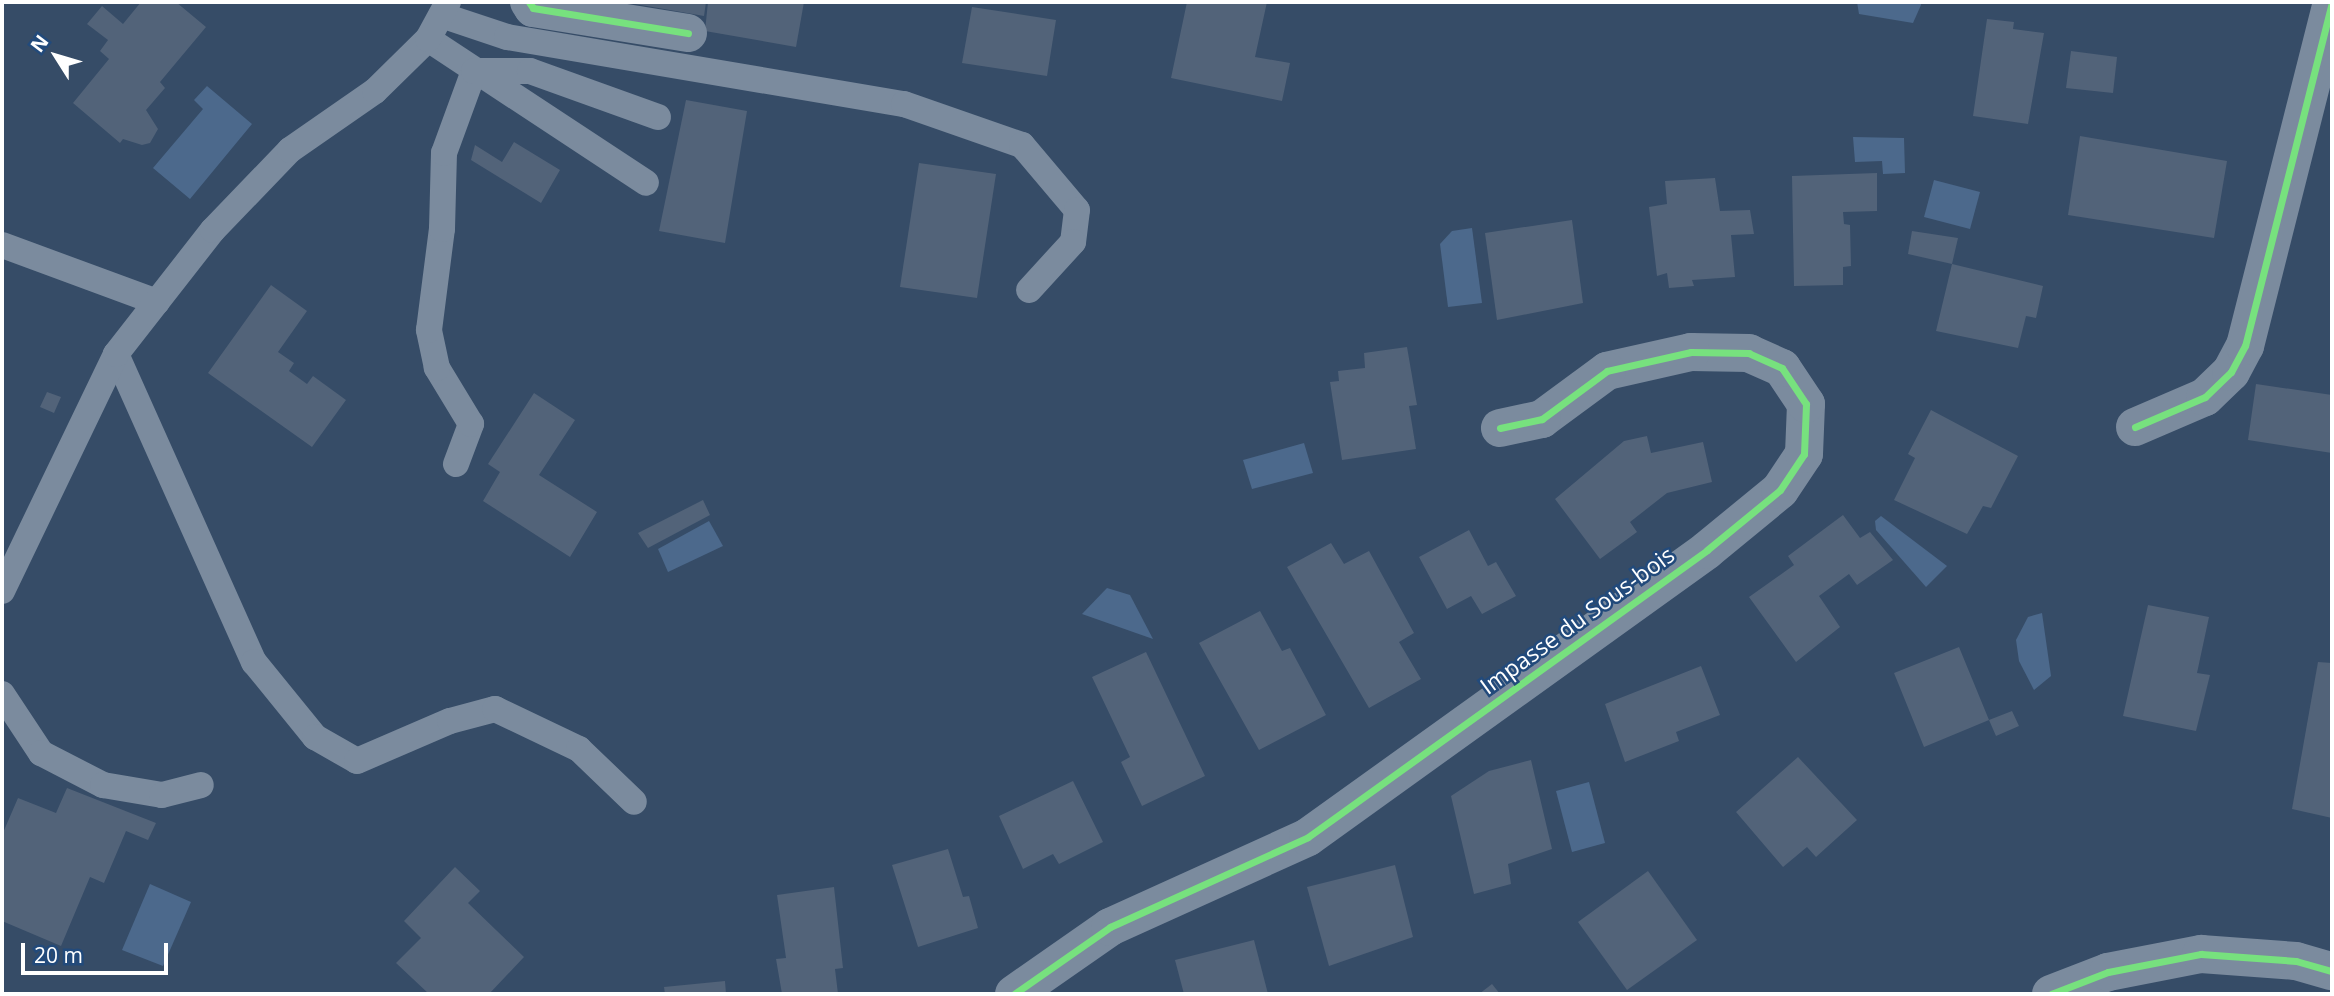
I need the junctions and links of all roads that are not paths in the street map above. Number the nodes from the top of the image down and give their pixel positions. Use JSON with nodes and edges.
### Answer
{"nodes":[{"id":1,"x":529,"y":2,"type":"edge"},
{"id":2,"x":2332,"y":2,"type":"edge"},
{"id":3,"x":446,"y":9,"type":"edge"},
{"id":4,"x":688,"y":33,"type":"dead end"},
{"id":5,"x":428,"y":39,"type":"junction"},
{"id":6,"x":474,"y":71,"type":"junction"},
{"id":7,"x":658,"y":117,"type":"dead end"},
{"id":8,"x":646,"y":183,"type":"dead end"},
{"id":9,"x":2,"y":246,"type":"edge"},
{"id":10,"x":1029,"y":290,"type":"dead end"},
{"id":11,"x":157,"y":302,"type":"junction"},
{"id":12,"x":116,"y":354,"type":"junction"},
{"id":13,"x":2135,"y":427,"type":"dead end"},
{"id":14,"x":1500,"y":428,"type":"dead end"},
{"id":15,"x":456,"y":464,"type":"dead end"},
{"id":16,"x":2,"y":591,"type":"edge"},
{"id":17,"x":2,"y":694,"type":"edge"},
{"id":18,"x":201,"y":786,"type":"dead end"},
{"id":19,"x":634,"y":802,"type":"dead end"},
{"id":20,"x":2332,"y":971,"type":"edge"},
{"id":21,"x":1014,"y":994,"type":"edge"},
{"id":22,"x":2050,"y":994,"type":"edge"}],
"edges":[{"from":1,"to":4,"type":"street"},
{"from":2,"to":13,"type":"street"},
{"from":3,"to":5,"type":"lane"},
{"from":3,"to":10,"type":"lane"},
{"from":5,"to":6,"type":"lane"},
{"from":5,"to":11,"type":"lane"},
{"from":6,"to":7,"type":"lane"},
{"from":6,"to":8,"type":"lane"},
{"from":6,"to":15,"type":"lane"},
{"from":9,"to":11,"type":"lane"},
{"from":11,"to":12,"type":"lane"},
{"from":12,"to":16,"type":"lane"},
{"from":12,"to":19,"type":"lane"},
{"from":14,"to":21,"type":"street","name":"Impasse du Sous-bois"},
{"from":17,"to":18,"type":"lane"},
{"from":20,"to":22,"type":"street"}]}
